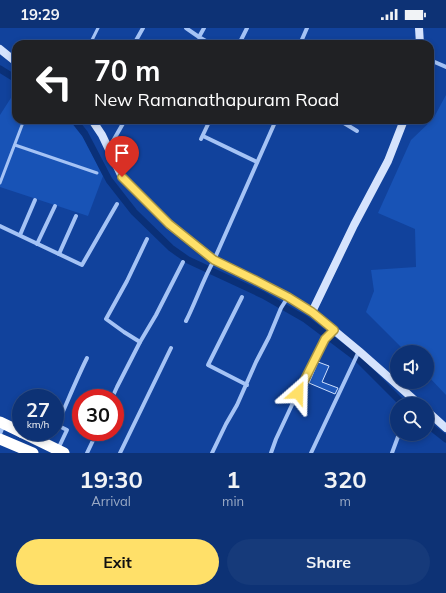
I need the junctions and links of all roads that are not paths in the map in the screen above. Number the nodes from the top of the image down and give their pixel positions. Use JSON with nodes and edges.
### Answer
{"nodes":[{"id":1,"x":98,"y":28,"type":"edge"},
{"id":2,"x":143,"y":28,"type":"edge"},
{"id":3,"x":186,"y":28,"type":"edge"},
{"id":4,"x":204,"y":28,"type":"edge"},
{"id":5,"x":247,"y":28,"type":"edge"},
{"id":6,"x":307,"y":28,"type":"edge"},
{"id":7,"x":419,"y":28,"type":"edge"},
{"id":8,"x":199,"y":37,"type":"junction"},
{"id":9,"x":92,"y":40,"type":"edge"},
{"id":10,"x":136,"y":40,"type":"edge"},
{"id":11,"x":204,"y":40,"type":"edge"},
{"id":12,"x":241,"y":40,"type":"edge"},
{"id":13,"x":302,"y":40,"type":"edge"},
{"id":14,"x":420,"y":40,"type":"edge"},
{"id":15,"x":0,"y":49,"type":"edge"},
{"id":16,"x":12,"y":59,"type":"edge"},
{"id":17,"x":434,"y":62,"type":"edge"},
{"id":18,"x":446,"y":67,"type":"edge"},
{"id":19,"x":23,"y":124,"type":"edge"},
{"id":20,"x":95,"y":124,"type":"edge"},
{"id":21,"x":123,"y":124,"type":"edge"},
{"id":22,"x":208,"y":124,"type":"edge"},
{"id":23,"x":274,"y":124,"type":"edge"},
{"id":24,"x":346,"y":124,"type":"edge"},
{"id":25,"x":402,"y":124,"type":"edge"},
{"id":26,"x":357,"y":131,"type":"dead end"},
{"id":27,"x":15,"y":145,"type":"junction"},
{"id":28,"x":109,"y":149,"type":"junction"},
{"id":29,"x":257,"y":162,"type":"junction"},
{"id":30,"x":97,"y":173,"type":"dead end"},
{"id":31,"x":0,"y":183,"type":"edge"},
{"id":32,"x":35,"y":200,"type":"dead end"},
{"id":33,"x":117,"y":204,"type":"dead end"},
{"id":34,"x":55,"y":206,"type":"dead end"},
{"id":35,"x":76,"y":216,"type":"dead end"},
{"id":36,"x":0,"y":226,"type":"edge"},
{"id":37,"x":20,"y":235,"type":"junction"},
{"id":38,"x":147,"y":239,"type":"dead end"},
{"id":39,"x":37,"y":244,"type":"junction"},
{"id":40,"x":59,"y":254,"type":"junction"},
{"id":41,"x":183,"y":262,"type":"dead end"},
{"id":42,"x":212,"y":263,"type":"junction"},
{"id":43,"x":242,"y":297,"type":"dead end"},
{"id":44,"x":286,"y":300,"type":"junction"},
{"id":45,"x":312,"y":312,"type":"junction"},
{"id":46,"x":186,"y":321,"type":"dead end"},
{"id":47,"x":332,"y":332,"type":"junction"},
{"id":48,"x":325,"y":339,"type":"joint"},
{"id":49,"x":140,"y":342,"type":"junction"},
{"id":50,"x":170,"y":348,"type":"dead end"},
{"id":51,"x":358,"y":354,"type":"junction"},
{"id":52,"x":87,"y":358,"type":"dead end"},
{"id":53,"x":247,"y":385,"type":"junction"},
{"id":54,"x":116,"y":389,"type":"edge"},
{"id":55,"x":409,"y":397,"type":"edge"},
{"id":56,"x":434,"y":417,"type":"edge"},
{"id":57,"x":1,"y":427,"type":"edge"},
{"id":58,"x":446,"y":428,"type":"edge"},
{"id":59,"x":12,"y":430,"type":"edge"},
{"id":60,"x":0,"y":439,"type":"edge"},
{"id":61,"x":39,"y":441,"type":"edge"},
{"id":62,"x":93,"y":441,"type":"edge"},
{"id":63,"x":396,"y":441,"type":"edge"},
{"id":64,"x":58,"y":451,"type":"edge"},
{"id":65,"x":33,"y":453,"type":"edge"},
{"id":66,"x":87,"y":453,"type":"edge"},
{"id":67,"x":120,"y":453,"type":"edge"},
{"id":68,"x":212,"y":453,"type":"edge"},
{"id":69,"x":271,"y":453,"type":"edge"},
{"id":70,"x":311,"y":453,"type":"edge"},
{"id":71,"x":392,"y":453,"type":"edge"}],
"edges":[{"from":1,"to":9,"type":"lane"},
{"from":2,"to":10,"type":"street"},
{"from":3,"to":8,"type":"street"},
{"from":4,"to":8,"type":"street"},
{"from":5,"to":12,"type":"street"},
{"from":6,"to":13,"type":"street"},
{"from":7,"to":14,"type":"main road"},
{"from":8,"to":11,"type":"street"},
{"from":15,"to":16,"type":"main road"},
{"from":17,"to":18,"type":"street"},
{"from":19,"to":27,"type":"lane"},
{"from":20,"to":28,"type":"main road"},
{"from":21,"to":28,"type":"street"},
{"from":22,"to":29,"type":"street"},
{"from":23,"to":29,"type":"street"},
{"from":24,"to":26,"type":"street"},
{"from":25,"to":45,"type":"main road"},
{"from":27,"to":30,"type":"lane"},
{"from":27,"to":31,"type":"lane"},
{"from":28,"to":42,"type":"main road"},
{"from":29,"to":42,"type":"street"},
{"from":32,"to":37,"type":"street"},
{"from":33,"to":40,"type":"street"},
{"from":34,"to":39,"type":"street"},
{"from":35,"to":40,"type":"street"},
{"from":36,"to":37,"type":"street"},
{"from":37,"to":39,"type":"street"},
{"from":38,"to":49,"type":"street"},
{"from":39,"to":40,"type":"street"},
{"from":41,"to":49,"type":"street"},
{"from":42,"to":44,"type":"main road"},
{"from":42,"to":46,"type":"street"},
{"from":43,"to":53,"type":"street"},
{"from":44,"to":45,"type":"main road"},
{"from":44,"to":53,"type":"street"},
{"from":45,"to":47,"type":"main road"},
{"from":47,"to":48,"type":"lane"},
{"from":47,"to":51,"type":"main road"},
{"from":48,"to":69,"type":"street"},
{"from":49,"to":54,"type":"street"},
{"from":50,"to":67,"type":"street"},
{"from":51,"to":55,"type":"main road"},
{"from":51,"to":70,"type":"street"},
{"from":52,"to":64,"type":"street"},
{"from":53,"to":68,"type":"street"},
{"from":56,"to":58,"type":"main road"},
{"from":57,"to":59,"type":"highway"},
{"from":60,"to":65,"type":"highway"},
{"from":61,"to":64,"type":"highway"},
{"from":62,"to":66,"type":"street"},
{"from":63,"to":71,"type":"street"}]}
